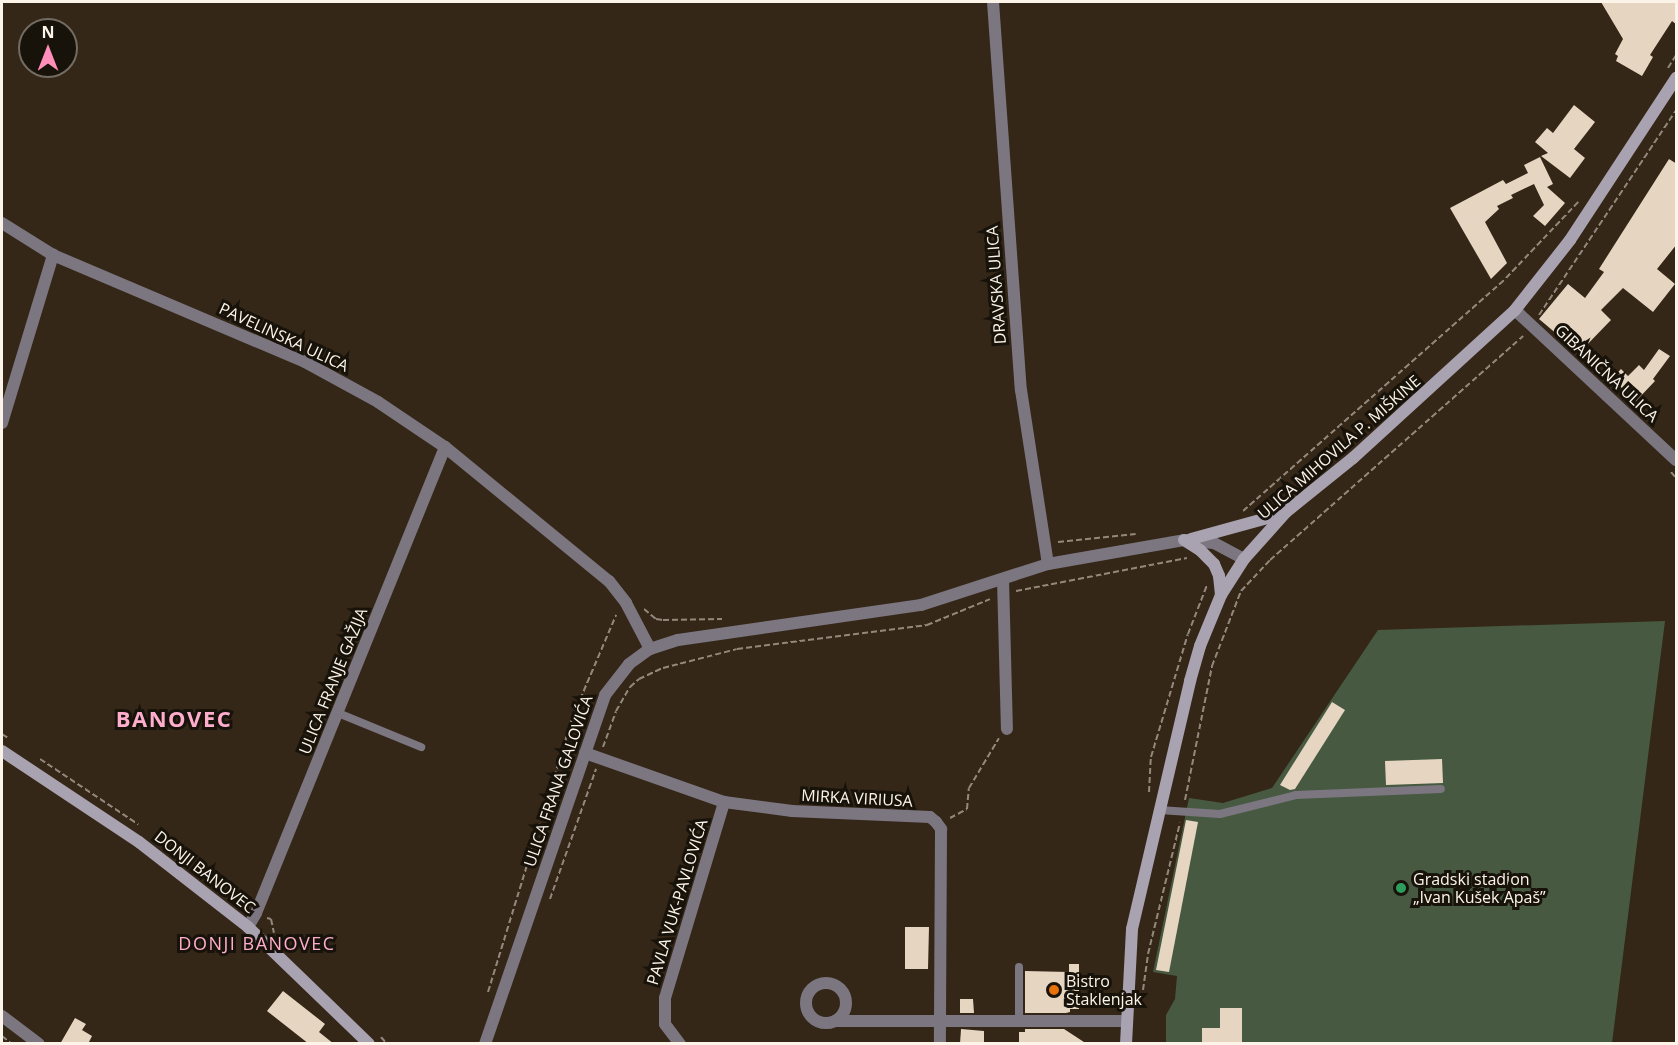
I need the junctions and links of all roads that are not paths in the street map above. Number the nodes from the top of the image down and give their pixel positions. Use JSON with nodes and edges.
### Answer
{"nodes":[{"id":1,"x":993,"y":2,"type":"edge"},
{"id":2,"x":1671,"y":76,"type":"edge"},
{"id":3,"x":2,"y":223,"type":"edge"},
{"id":4,"x":53,"y":255,"type":"junction"},
{"id":5,"x":1515,"y":310,"type":"junction"},
{"id":6,"x":2,"y":423,"type":"edge"},
{"id":7,"x":445,"y":447,"type":"junction"},
{"id":8,"x":1677,"y":460,"type":"edge"},
{"id":9,"x":1286,"y":512,"type":"junction"},
{"id":10,"x":1187,"y":540,"type":"junction"},
{"id":11,"x":1244,"y":559,"type":"junction"},
{"id":12,"x":1048,"y":564,"type":"junction"},
{"id":13,"x":1003,"y":579,"type":"junction"},
{"id":14,"x":1221,"y":595,"type":"junction"},
{"id":15,"x":650,"y":649,"type":"junction"},
{"id":16,"x":338,"y":713,"type":"junction"},
{"id":17,"x":1007,"y":729,"type":"road end"},
{"id":18,"x":421,"y":747,"type":"dead end"},
{"id":19,"x":2,"y":751,"type":"edge"},
{"id":20,"x":585,"y":753,"type":"junction"},
{"id":21,"x":1441,"y":789,"type":"dead end"},
{"id":22,"x":724,"y":802,"type":"junction"},
{"id":23,"x":1159,"y":810,"type":"junction"},
{"id":24,"x":248,"y":927,"type":"junction"},
{"id":25,"x":1019,"y":967,"type":"dead end"},
{"id":26,"x":2,"y":1016,"type":"edge"},
{"id":27,"x":941,"y":1020,"type":"junction"},
{"id":28,"x":1019,"y":1020,"type":"junction"},
{"id":29,"x":835,"y":1021,"type":"dead end"},
{"id":30,"x":1126,"y":1021,"type":"junction"},
{"id":31,"x":39,"y":1044,"type":"edge"},
{"id":32,"x":369,"y":1044,"type":"edge"},
{"id":33,"x":485,"y":1044,"type":"edge"},
{"id":34,"x":680,"y":1044,"type":"edge"},
{"id":35,"x":940,"y":1044,"type":"edge"},
{"id":36,"x":1126,"y":1044,"type":"edge"}],
"edges":[{"from":1,"to":12,"type":"street","name":"DRAVSKA ULICA"},
{"from":2,"to":5,"type":"main road","name":"ULICA MIHOVILA P. MIŠKINE"},
{"from":3,"to":4,"type":"street","name":"PAVELINSKA ULICA"},
{"from":4,"to":6,"type":"street"},
{"from":4,"to":7,"type":"street","name":"PAVELINSKA ULICA"},
{"from":5,"to":8,"type":"street","name":"GIBANIČNA ULICA"},
{"from":5,"to":9,"type":"main road","name":"ULICA MIHOVILA P. MIŠKINE"},
{"from":7,"to":15,"type":"street","name":"PAVELINSKA ULICA"},
{"from":7,"to":16,"type":"street","name":"ULICA FRANJE GAŽIJA"},
{"from":9,"to":10,"type":"main road"},
{"from":9,"to":11,"type":"main road","name":"ULICA MIHOVILA P. MIŠKINE"},
{"from":10,"to":11,"type":"street","name":"ULICA FRANA GALOVIĆA"},
{"from":10,"to":12,"type":"street","name":"ULICA FRANA GALOVIĆA"},
{"from":10,"to":14,"type":"main road"},
{"from":11,"to":14,"type":"main road","name":"ULICA MIHOVILA P. MIŠKINE"},
{"from":12,"to":13,"type":"street","name":"ULICA FRANA GALOVIĆA"},
{"from":13,"to":15,"type":"street","name":"ULICA FRANA GALOVIĆA"},
{"from":13,"to":17,"type":"street"},
{"from":14,"to":23,"type":"main road","name":"ULICA MIHOVILA P. MIŠKINE"},
{"from":15,"to":20,"type":"street","name":"ULICA FRANA GALOVIĆA"},
{"from":16,"to":18,"type":"lane"},
{"from":16,"to":24,"type":"street","name":"ULICA FRANJE GAŽIJA"},
{"from":19,"to":24,"type":"main road","name":"DONJI BANOVEC"},
{"from":20,"to":22,"type":"street","name":"MIRKA VIRIUSA"},
{"from":20,"to":33,"type":"street","name":"ULICA FRANA GALOVIĆA"},
{"from":21,"to":23,"type":"lane"},
{"from":22,"to":27,"type":"street","name":"MIRKA VIRIUSA"},
{"from":22,"to":34,"type":"street","name":"PAVLA VUK-PAVLOVIĆA"},
{"from":23,"to":30,"type":"main road","name":"ULICA MIHOVILA P. MIŠKINE"},
{"from":24,"to":32,"type":"main road","name":"DONJI BANOVEC"},
{"from":25,"to":28,"type":"lane"},
{"from":26,"to":31,"type":"street"},
{"from":27,"to":28,"type":"street"},
{"from":27,"to":29,"type":"street"},
{"from":27,"to":35,"type":"street","name":"MIRKA VIRIUSA"},
{"from":28,"to":30,"type":"street"},
{"from":30,"to":36,"type":"main road","name":"ULICA MIHOVILA P. MIŠKINE"}]}
